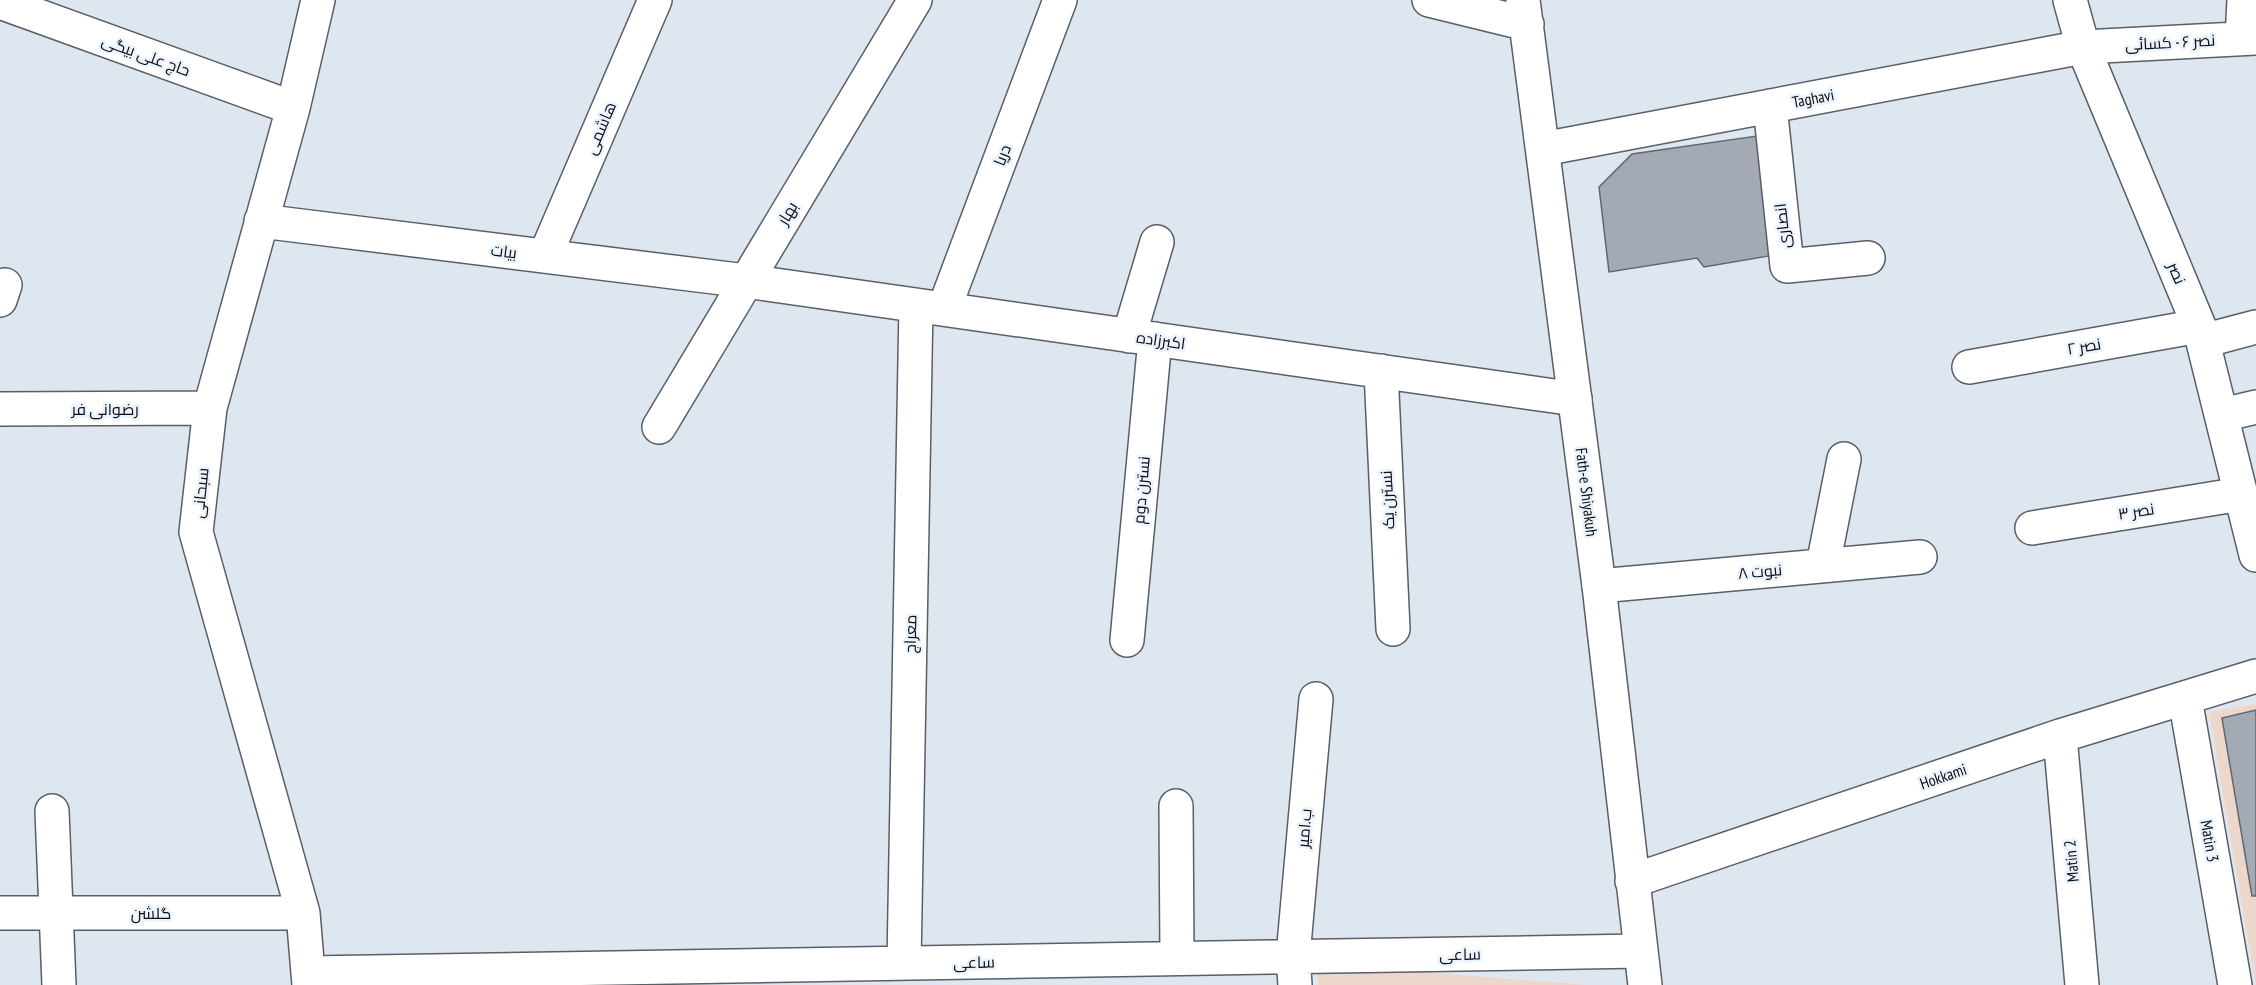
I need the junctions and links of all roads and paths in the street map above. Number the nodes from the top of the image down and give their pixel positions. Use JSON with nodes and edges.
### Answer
{"nodes":[{"id":1,"x":318,"y":0,"type":"edge"},
{"id":2,"x":655,"y":0,"type":"edge"},
{"id":3,"x":915,"y":0,"type":"edge"},
{"id":4,"x":1060,"y":0,"type":"edge"},
{"id":5,"x":1429,"y":0,"type":"edge"},
{"id":6,"x":2070,"y":0,"type":"edge"},
{"id":7,"x":2244,"y":0,"type":"edge"},
{"id":8,"x":20,"y":5,"type":"edge"},
{"id":9,"x":1525,"y":12,"type":"edge"},
{"id":10,"x":2249,"y":38,"type":"edge"},
{"id":11,"x":2083,"y":47,"type":"junction"},
{"id":12,"x":1770,"y":106,"type":"junction"},
{"id":13,"x":292,"y":108,"type":"junction"},
{"id":14,"x":1543,"y":149,"type":"junction"},
{"id":15,"x":261,"y":221,"type":"junction"},
{"id":16,"x":1157,"y":242,"type":"dead end"},
{"id":17,"x":545,"y":256,"type":"junction"},
{"id":18,"x":1868,"y":258,"type":"dead end"},
{"id":19,"x":746,"y":281,"type":"junction"},
{"id":20,"x":930,"y":307,"type":"junction"},
{"id":21,"x":2256,"y":327,"type":"edge"},
{"id":22,"x":2201,"y":333,"type":"junction"},
{"id":23,"x":1142,"y":337,"type":"junction"},
{"id":24,"x":1969,"y":367,"type":"dead end"},
{"id":25,"x":1381,"y":371,"type":"junction"},
{"id":26,"x":1575,"y":399,"type":"junction"},
{"id":27,"x":2256,"y":407,"type":"edge"},
{"id":28,"x":210,"y":408,"type":"junction"},
{"id":29,"x":0,"y":409,"type":"edge"},
{"id":30,"x":2222,"y":415,"type":"junction"},
{"id":31,"x":659,"y":427,"type":"dead end"},
{"id":32,"x":1844,"y":459,"type":"dead end"},
{"id":33,"x":2241,"y":494,"type":"junction"},
{"id":34,"x":2032,"y":528,"type":"dead end"},
{"id":35,"x":2256,"y":555,"type":"edge"},
{"id":36,"x":1920,"y":557,"type":"dead end"},
{"id":37,"x":1823,"y":565,"type":"junction"},
{"id":38,"x":1599,"y":586,"type":"junction"},
{"id":39,"x":1393,"y":629,"type":"dead end"},
{"id":40,"x":1127,"y":640,"type":"dead end"},
{"id":41,"x":2256,"y":676,"type":"edge"},
{"id":42,"x":2185,"y":698,"type":"junction"},
{"id":43,"x":1316,"y":699,"type":"dead end"},
{"id":44,"x":2060,"y":736,"type":"junction"},
{"id":45,"x":1176,"y":806,"type":"dead end"},
{"id":46,"x":52,"y":811,"type":"dead end"},
{"id":47,"x":1632,"y":881,"type":"junction"},
{"id":48,"x":0,"y":912,"type":"edge"},
{"id":49,"x":56,"y":913,"type":"junction"},
{"id":50,"x":303,"y":913,"type":"junction"},
{"id":51,"x":1640,"y":951,"type":"junction"},
{"id":52,"x":1177,"y":958,"type":"junction"},
{"id":53,"x":904,"y":963,"type":"junction"},
{"id":54,"x":1294,"y":971,"type":"edge"},
{"id":55,"x":1068,"y":973,"type":"edge"},
{"id":56,"x":760,"y":975,"type":"edge"},
{"id":57,"x":309,"y":979,"type":"edge"},
{"id":58,"x":59,"y":985,"type":"edge"},
{"id":59,"x":1645,"y":985,"type":"edge"},
{"id":60,"x":2082,"y":985,"type":"edge"},
{"id":61,"x":2235,"y":985,"type":"edge"}],
"edges":[{"from":1,"to":13,"type":"street","name":"سبحانی"},
{"from":2,"to":17,"type":"street","name":"هاشمی"},
{"from":3,"to":19,"type":"street","name":"بهار"},
{"from":4,"to":20,"type":"street","name":"دریا"},
{"from":5,"to":9,"type":"street"},
{"from":6,"to":11,"type":"street","name":"نصر"},
{"from":7,"to":10,"type":"street"},
{"from":8,"to":13,"type":"street","name":"حاج علی بیگی"},
{"from":9,"to":14,"type":"street","name":"Fath-e Shiyakuh"},
{"from":10,"to":11,"type":"street","name":"نصر ۶ - کسائی"},
{"from":11,"to":12,"type":"street","name":"Taghavi"},
{"from":11,"to":22,"type":"street","name":"نصر"},
{"from":12,"to":14,"type":"street","name":"Taghavi"},
{"from":12,"to":18,"type":"street","name":"انصاری"},
{"from":13,"to":15,"type":"street","name":"سبحانی"},
{"from":14,"to":26,"type":"street","name":"Fath-e Shiyakuh"},
{"from":15,"to":17,"type":"street","name":"بیات"},
{"from":15,"to":28,"type":"street","name":"سبحانی"},
{"from":16,"to":23,"type":"street","name":"نسترن دوم"},
{"from":17,"to":19,"type":"street","name":"بیات"},
{"from":19,"to":20,"type":"street","name":"اکبرزاده"},
{"from":19,"to":31,"type":"street","name":"بهار"},
{"from":20,"to":23,"type":"street","name":"اکبرزاده"},
{"from":20,"to":53,"type":"street","name":"معراج"},
{"from":21,"to":22,"type":"street","name":"نصر ۲"},
{"from":22,"to":24,"type":"street","name":"نصر ۲"},
{"from":22,"to":30,"type":"street","name":"نصر"},
{"from":23,"to":25,"type":"street","name":"اکبرزاده"},
{"from":23,"to":40,"type":"street","name":"نسترن دوم"},
{"from":25,"to":26,"type":"street","name":"اکبرزاده"},
{"from":25,"to":39,"type":"street","name":"نسترن یک"},
{"from":26,"to":38,"type":"street","name":"Fath-e Shiyakuh"},
{"from":27,"to":30,"type":"street"},
{"from":28,"to":29,"type":"street","name":"رضوانی فر"},
{"from":28,"to":50,"type":"street","name":"سبحانی"},
{"from":30,"to":33,"type":"street","name":"نصر"},
{"from":32,"to":37,"type":"street"},
{"from":33,"to":34,"type":"street","name":"نصر ۳"},
{"from":33,"to":35,"type":"street","name":"نصر"},
{"from":36,"to":37,"type":"street","name":"نبوت ۸"},
{"from":37,"to":38,"type":"street","name":"نبوت ۸"},
{"from":38,"to":47,"type":"street","name":"Fath-e Shiyakuh"},
{"from":41,"to":42,"type":"street","name":"Hokkami"},
{"from":42,"to":44,"type":"street","name":"Hokkami"},
{"from":42,"to":61,"type":"street","name":"Matin 3"},
{"from":43,"to":54,"type":"street","name":"ب.امیر"},
{"from":44,"to":47,"type":"street","name":"Hokkami"},
{"from":44,"to":60,"type":"street","name":"Matin 2"},
{"from":45,"to":52,"type":"street"},
{"from":46,"to":49,"type":"street"},
{"from":47,"to":51,"type":"street","name":"Fath-e Shiyakuh"},
{"from":48,"to":49,"type":"street","name":"گلشن"},
{"from":49,"to":50,"type":"street","name":"گلشن"},
{"from":49,"to":58,"type":"street"},
{"from":50,"to":57,"type":"street","name":"سبحانی"},
{"from":51,"to":54,"type":"street","name":"ساعی"},
{"from":51,"to":59,"type":"street","name":"Fath-e Shiyakuh"},
{"from":52,"to":54,"type":"street","name":"ساعی"},
{"from":52,"to":55,"type":"street","name":"ساعی"},
{"from":53,"to":55,"type":"street","name":"ساعی"},
{"from":53,"to":56,"type":"street","name":"ساعی"},
{"from":56,"to":57,"type":"street","name":"ساعی"}]}
